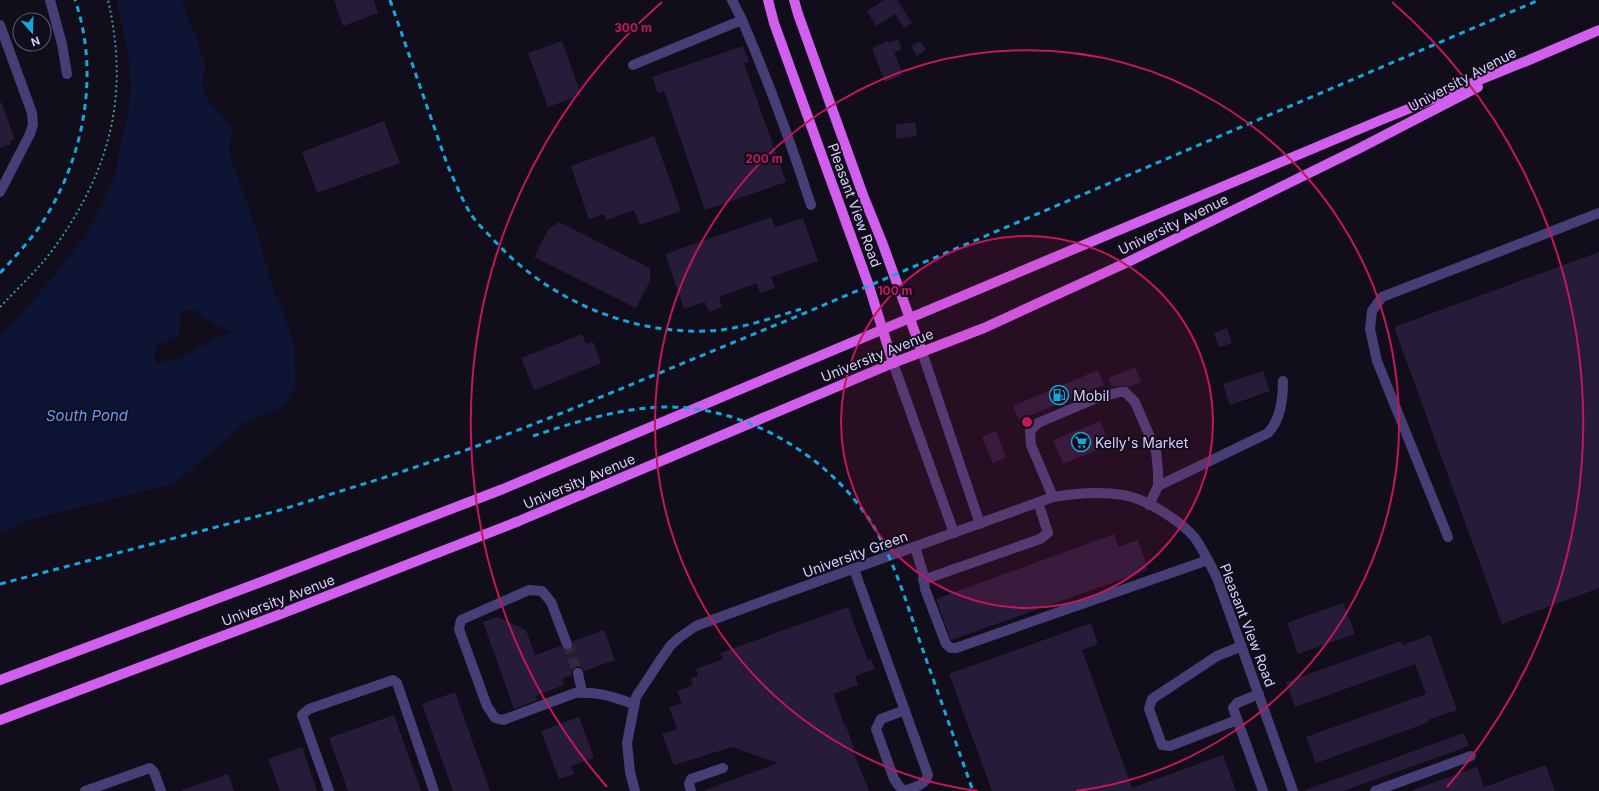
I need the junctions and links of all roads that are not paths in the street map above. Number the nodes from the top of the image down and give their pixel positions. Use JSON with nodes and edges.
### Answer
{"nodes":[{"id":1,"x":50,"y":0,"type":"edge"},
{"id":2,"x":732,"y":0,"type":"edge"},
{"id":3,"x":768,"y":0,"type":"edge"},
{"id":4,"x":794,"y":0,"type":"edge"},
{"id":5,"x":742,"y":20,"type":"junction"},
{"id":6,"x":0,"y":25,"type":"edge"},
{"id":7,"x":1599,"y":30,"type":"edge"},
{"id":8,"x":1529,"y":60,"type":"junction"},
{"id":9,"x":633,"y":65,"type":"dead end"},
{"id":10,"x":67,"y":74,"type":"dead end"},
{"id":11,"x":0,"y":192,"type":"edge"},
{"id":12,"x":811,"y":206,"type":"dead end"},
{"id":13,"x":1599,"y":213,"type":"edge"},
{"id":14,"x":909,"y":318,"type":"junction"},
{"id":15,"x":882,"y":329,"type":"junction"},
{"id":16,"x":922,"y":352,"type":"junction"},
{"id":17,"x":893,"y":363,"type":"junction"},
{"id":18,"x":1282,"y":381,"type":"dead end"},
{"id":19,"x":1158,"y":486,"type":"junction"},
{"id":20,"x":1113,"y":494,"type":"joint"},
{"id":21,"x":1053,"y":497,"type":"junction"},
{"id":22,"x":1038,"y":502,"type":"junction"},
{"id":23,"x":1149,"y":505,"type":"junction"},
{"id":24,"x":980,"y":524,"type":"junction"},
{"id":25,"x":954,"y":533,"type":"junction"},
{"id":26,"x":1448,"y":537,"type":"dead end"},
{"id":27,"x":915,"y":547,"type":"junction"},
{"id":28,"x":1208,"y":560,"type":"junction"},
{"id":29,"x":854,"y":569,"type":"junction"},
{"id":30,"x":923,"y":580,"type":"junction"},
{"id":31,"x":567,"y":644,"type":"tunnel mouth"},
{"id":32,"x":1242,"y":646,"type":"junction"},
{"id":33,"x":578,"y":673,"type":"tunnel mouth"},
{"id":34,"x":0,"y":680,"type":"edge"},
{"id":35,"x":582,"y":692,"type":"junction"},
{"id":36,"x":1259,"y":694,"type":"junction"},
{"id":37,"x":636,"y":700,"type":"junction"},
{"id":38,"x":905,"y":710,"type":"junction"},
{"id":39,"x":0,"y":720,"type":"edge"},
{"id":40,"x":1237,"y":720,"type":"junction"},
{"id":41,"x":1471,"y":756,"type":"dead end"},
{"id":42,"x":723,"y":768,"type":"dead end"},
{"id":43,"x":85,"y":791,"type":"edge"},
{"id":44,"x":161,"y":791,"type":"edge"},
{"id":45,"x":330,"y":791,"type":"edge"},
{"id":46,"x":434,"y":791,"type":"edge"},
{"id":47,"x":635,"y":791,"type":"edge"},
{"id":48,"x":691,"y":791,"type":"edge"},
{"id":49,"x":1263,"y":791,"type":"edge"},
{"id":50,"x":1293,"y":791,"type":"edge"},
{"id":51,"x":1376,"y":791,"type":"edge"}],
"edges":[{"from":1,"to":10,"type":"street"},
{"from":2,"to":5,"type":"street"},
{"from":3,"to":15,"type":"main road","name":"Pleasant View Road"},
{"from":4,"to":14,"type":"main road","name":"Pleasant View Road"},
{"from":5,"to":9,"type":"street"},
{"from":5,"to":12,"type":"street"},
{"from":6,"to":11,"type":"street"},
{"from":7,"to":8,"type":"main road"},
{"from":8,"to":14,"type":"main road","name":"University Avenue"},
{"from":8,"to":16,"type":"main road","name":"University Avenue"},
{"from":13,"to":26,"type":"street"},
{"from":14,"to":15,"type":"main road","name":"University Avenue"},
{"from":14,"to":16,"type":"main road","name":"Pleasant View Road"},
{"from":15,"to":17,"type":"main road","name":"Pleasant View Road"},
{"from":15,"to":34,"type":"main road","name":"University Avenue"},
{"from":16,"to":17,"type":"main road","name":"University Avenue"},
{"from":16,"to":24,"type":"street","name":"Pleasant View Road"},
{"from":17,"to":25,"type":"street","name":"Pleasant View Road"},
{"from":17,"to":39,"type":"main road","name":"University Avenue"},
{"from":18,"to":19,"type":"street"},
{"from":19,"to":21,"type":"street"},
{"from":19,"to":23,"type":"street"},
{"from":20,"to":21,"type":"street","name":"University Green"},
{"from":20,"to":23,"type":"street","name":"Pleasant View Road"},
{"from":21,"to":22,"type":"street","name":"University Green"},
{"from":22,"to":24,"type":"street","name":"University Green"},
{"from":22,"to":30,"type":"street"},
{"from":23,"to":28,"type":"street","name":"Pleasant View Road"},
{"from":24,"to":25,"type":"street","name":"University Green"},
{"from":25,"to":27,"type":"street","name":"University Green"},
{"from":27,"to":29,"type":"street","name":"University Green"},
{"from":27,"to":30,"type":"street"},
{"from":28,"to":30,"type":"street"},
{"from":28,"to":32,"type":"street","name":"Pleasant View Road"},
{"from":29,"to":37,"type":"street","name":"University Green"},
{"from":29,"to":38,"type":"street"},
{"from":31,"to":35,"type":"street"},
{"from":32,"to":36,"type":"street","name":"Pleasant View Road"},
{"from":32,"to":40,"type":"street"},
{"from":33,"to":35,"type":"street"},
{"from":35,"to":37,"type":"street"},
{"from":36,"to":40,"type":"street"},
{"from":36,"to":50,"type":"street","name":"Pleasant View Road"},
{"from":37,"to":47,"type":"street"},
{"from":38,"to":38,"type":"street"},
{"from":40,"to":49,"type":"street"},
{"from":41,"to":51,"type":"street"},
{"from":42,"to":48,"type":"street"},
{"from":43,"to":44,"type":"street"},
{"from":45,"to":46,"type":"street"}]}
